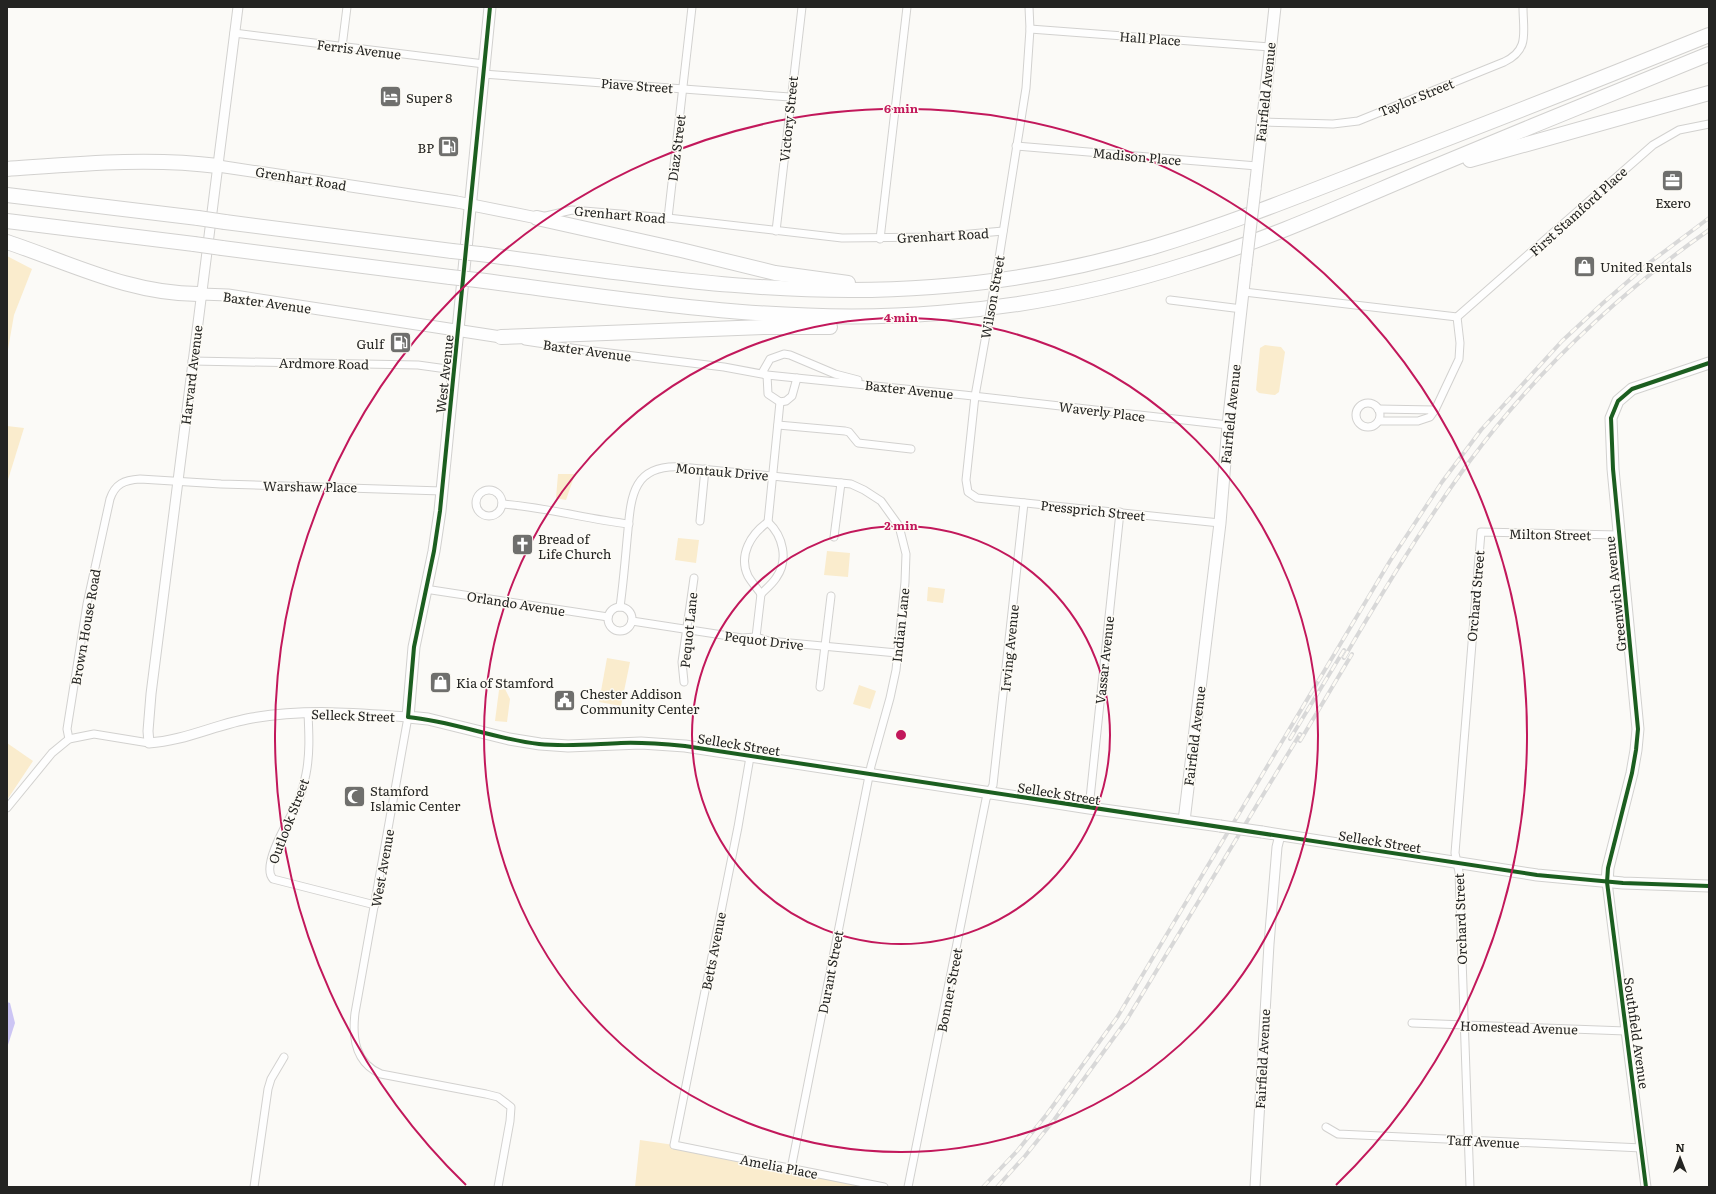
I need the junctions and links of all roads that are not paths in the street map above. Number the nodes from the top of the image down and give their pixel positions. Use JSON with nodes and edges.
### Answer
{"nodes":[{"id":1,"x":238,"y":7,"type":"edge"},
{"id":2,"x":347,"y":7,"type":"edge"},
{"id":3,"x":490,"y":7,"type":"edge"},
{"id":4,"x":692,"y":7,"type":"edge"},
{"id":5,"x":802,"y":7,"type":"edge"},
{"id":6,"x":907,"y":7,"type":"edge"},
{"id":7,"x":1030,"y":7,"type":"edge"},
{"id":8,"x":1275,"y":7,"type":"edge"},
{"id":9,"x":1523,"y":7,"type":"edge"},
{"id":10,"x":1030,"y":28,"type":"junction"},
{"id":11,"x":234,"y":34,"type":"junction"},
{"id":12,"x":1709,"y":35,"type":"edge"},
{"id":13,"x":342,"y":47,"type":"junction"},
{"id":14,"x":1270,"y":47,"type":"junction"},
{"id":15,"x":1709,"y":54,"type":"edge"},
{"id":16,"x":484,"y":69,"type":"junction"},
{"id":17,"x":683,"y":88,"type":"junction"},
{"id":18,"x":1709,"y":93,"type":"edge"},
{"id":19,"x":790,"y":97,"type":"junction"},
{"id":20,"x":1262,"y":122,"type":"junction"},
{"id":21,"x":1709,"y":124,"type":"edge"},
{"id":22,"x":1016,"y":146,"type":"junction"},
{"id":23,"x":218,"y":166,"type":"junction"},
{"id":24,"x":1257,"y":166,"type":"junction"},
{"id":25,"x":7,"y":169,"type":"edge"},
{"id":26,"x":1397,"y":182,"type":"junction"},
{"id":27,"x":7,"y":195,"type":"edge"},
{"id":28,"x":470,"y":205,"type":"junction"},
{"id":29,"x":537,"y":218,"type":"junction"},
{"id":30,"x":668,"y":218,"type":"junction"},
{"id":31,"x":7,"y":221,"type":"edge"},
{"id":32,"x":776,"y":231,"type":"junction"},
{"id":33,"x":1003,"y":231,"type":"junction"},
{"id":34,"x":880,"y":238,"type":"junction"},
{"id":35,"x":7,"y":242,"type":"edge"},
{"id":36,"x":904,"y":289,"type":"junction"},
{"id":37,"x":1244,"y":292,"type":"junction"},
{"id":38,"x":201,"y":294,"type":"junction"},
{"id":39,"x":1170,"y":300,"type":"dead end"},
{"id":40,"x":1242,"y":309,"type":"junction"},
{"id":41,"x":941,"y":313,"type":"junction"},
{"id":42,"x":1457,"y":317,"type":"junction"},
{"id":43,"x":459,"y":330,"type":"junction"},
{"id":44,"x":501,"y":337,"type":"junction"},
{"id":45,"x":192,"y":362,"type":"junction"},
{"id":46,"x":1709,"y":363,"type":"edge"},
{"id":47,"x":454,"y":370,"type":"junction"},
{"id":48,"x":764,"y":374,"type":"junction"},
{"id":49,"x":797,"y":378,"type":"junction"},
{"id":50,"x":879,"y":386,"type":"junction"},
{"id":51,"x":975,"y":396,"type":"junction"},
{"id":52,"x":780,"y":402,"type":"junction"},
{"id":53,"x":1378,"y":409,"type":"junction"},
{"id":54,"x":1435,"y":410,"type":"junction"},
{"id":55,"x":1379,"y":421,"type":"junction"},
{"id":56,"x":778,"y":425,"type":"junction"},
{"id":57,"x":1228,"y":425,"type":"junction"},
{"id":58,"x":911,"y":449,"type":"dead end"},
{"id":59,"x":705,"y":469,"type":"junction"},
{"id":60,"x":772,"y":475,"type":"junction"},
{"id":61,"x":178,"y":482,"type":"junction"},
{"id":62,"x":841,"y":482,"type":"junction"},
{"id":63,"x":864,"y":490,"type":"joint"},
{"id":64,"x":442,"y":491,"type":"junction"},
{"id":65,"x":968,"y":492,"type":"joint"},
{"id":66,"x":1024,"y":503,"type":"junction"},
{"id":67,"x":502,"y":504,"type":"dead end"},
{"id":68,"x":1120,"y":512,"type":"junction"},
{"id":69,"x":700,"y":521,"type":"dead end"},
{"id":70,"x":768,"y":522,"type":"junction"},
{"id":71,"x":1220,"y":523,"type":"junction"},
{"id":72,"x":629,"y":524,"type":"junction"},
{"id":73,"x":1481,"y":532,"type":"joint"},
{"id":74,"x":1619,"y":535,"type":"junction"},
{"id":75,"x":834,"y":537,"type":"dead end"},
{"id":76,"x":694,"y":578,"type":"dead end"},
{"id":77,"x":425,"y":589,"type":"junction"},
{"id":78,"x":761,"y":594,"type":"junction"},
{"id":79,"x":831,"y":596,"type":"dead end"},
{"id":80,"x":620,"y":607,"type":"junction"},
{"id":81,"x":608,"y":618,"type":"junction"},
{"id":82,"x":632,"y":621,"type":"junction"},
{"id":83,"x":687,"y":630,"type":"junction"},
{"id":84,"x":756,"y":637,"type":"junction"},
{"id":85,"x":824,"y":647,"type":"junction"},
{"id":86,"x":897,"y":653,"type":"junction"},
{"id":87,"x":684,"y":682,"type":"dead end"},
{"id":88,"x":820,"y":687,"type":"dead end"},
{"id":89,"x":308,"y":713,"type":"junction"},
{"id":90,"x":408,"y":717,"type":"junction"},
{"id":91,"x":69,"y":739,"type":"junction"},
{"id":92,"x":149,"y":743,"type":"junction"},
{"id":93,"x":750,"y":757,"type":"junction"},
{"id":94,"x":870,"y":774,"type":"junction"},
{"id":95,"x":989,"y":792,"type":"junction"},
{"id":96,"x":7,"y":808,"type":"edge"},
{"id":97,"x":1089,"y":808,"type":"junction"},
{"id":98,"x":1184,"y":821,"type":"junction"},
{"id":99,"x":1280,"y":835,"type":"junction"},
{"id":100,"x":1457,"y":863,"type":"junction"},
{"id":101,"x":1607,"y":882,"type":"junction"},
{"id":102,"x":1709,"y":886,"type":"edge"},
{"id":103,"x":375,"y":905,"type":"junction"},
{"id":104,"x":1412,"y":1023,"type":"dead end"},
{"id":105,"x":1464,"y":1025,"type":"junction"},
{"id":106,"x":1626,"y":1031,"type":"junction"},
{"id":107,"x":284,"y":1057,"type":"dead end"},
{"id":108,"x":1326,"y":1127,"type":"dead end"},
{"id":109,"x":1468,"y":1140,"type":"junction"},
{"id":110,"x":674,"y":1145,"type":"joint"},
{"id":111,"x":1642,"y":1148,"type":"junction"},
{"id":112,"x":791,"y":1169,"type":"junction"},
{"id":113,"x":254,"y":1187,"type":"edge"},
{"id":114,"x":498,"y":1187,"type":"edge"},
{"id":115,"x":884,"y":1187,"type":"edge"},
{"id":116,"x":908,"y":1187,"type":"edge"},
{"id":117,"x":1255,"y":1187,"type":"edge"},
{"id":118,"x":1470,"y":1187,"type":"edge"},
{"id":119,"x":1646,"y":1187,"type":"edge"}],
"edges":[{"from":1,"to":11,"type":"street","name":"Harvard Avenue"},
{"from":2,"to":13,"type":"street"},
{"from":3,"to":16,"type":"main road","name":"West Avenue"},
{"from":4,"to":17,"type":"street","name":"Diaz Street"},
{"from":5,"to":19,"type":"street","name":"Victory Street"},
{"from":6,"to":34,"type":"street"},
{"from":7,"to":10,"type":"street","name":"Wilson Street"},
{"from":8,"to":14,"type":"main road","name":"Fairfield Avenue"},
{"from":9,"to":20,"type":"street","name":"Taylor Street"},
{"from":10,"to":14,"type":"street","name":"Hall Place"},
{"from":10,"to":22,"type":"street","name":"Wilson Street"},
{"from":11,"to":13,"type":"street","name":"Ferris Avenue"},
{"from":11,"to":23,"type":"street","name":"Harvard Avenue"},
{"from":12,"to":36,"type":"highway"},
{"from":13,"to":16,"type":"street","name":"Ferris Avenue"},
{"from":14,"to":20,"type":"main road","name":"Fairfield Avenue"},
{"from":15,"to":26,"type":"highway"},
{"from":16,"to":17,"type":"street","name":"Piave Street"},
{"from":16,"to":28,"type":"main road","name":"West Avenue"},
{"from":17,"to":19,"type":"street","name":"Piave Street"},
{"from":17,"to":30,"type":"street","name":"Diaz Street"},
{"from":18,"to":26,"type":"highway"},
{"from":19,"to":32,"type":"street","name":"Victory Street"},
{"from":20,"to":24,"type":"main road","name":"Fairfield Avenue"},
{"from":21,"to":42,"type":"street","name":"First Stamford Place"},
{"from":22,"to":24,"type":"street","name":"Madison Place"},
{"from":22,"to":33,"type":"street","name":"Wilson Street"},
{"from":23,"to":25,"type":"highway"},
{"from":23,"to":28,"type":"main road","name":"Grenhart Road"},
{"from":23,"to":38,"type":"street","name":"Harvard Avenue"},
{"from":24,"to":37,"type":"main road","name":"Fairfield Avenue","bridge":true},
{"from":26,"to":41,"type":"highway"},
{"from":27,"to":36,"type":"highway","bridge":true},
{"from":28,"to":29,"type":"main road","name":"Grenhart Road"},
{"from":28,"to":43,"type":"main road","name":"West Avenue"},
{"from":29,"to":30,"type":"street","name":"Grenhart Road"},
{"from":29,"to":36,"type":"highway"},
{"from":30,"to":32,"type":"street","name":"Grenhart Road"},
{"from":31,"to":41,"type":"highway","bridge":true},
{"from":32,"to":34,"type":"street","name":"Grenhart Road"},
{"from":33,"to":34,"type":"street","name":"Grenhart Road"},
{"from":33,"to":51,"type":"street","name":"Wilson Street","bridge":true},
{"from":35,"to":38,"type":"highway"},
{"from":37,"to":40,"type":"main road","name":"Fairfield Avenue"},
{"from":37,"to":42,"type":"street"},
{"from":38,"to":43,"type":"main road","name":"Baxter Avenue"},
{"from":38,"to":45,"type":"street","name":"Harvard Avenue"},
{"from":39,"to":40,"type":"street"},
{"from":40,"to":57,"type":"main road","name":"Fairfield Avenue"},
{"from":41,"to":44,"type":"highway"},
{"from":42,"to":54,"type":"street"},
{"from":43,"to":44,"type":"main road","name":"Baxter Avenue"},
{"from":43,"to":47,"type":"main road","name":"West Avenue"},
{"from":44,"to":48,"type":"street","name":"Baxter Avenue"},
{"from":45,"to":47,"type":"street","name":"Ardmore Road"},
{"from":45,"to":61,"type":"street","name":"Harvard Avenue"},
{"from":46,"to":74,"type":"main road","name":"Greenwich Avenue"},
{"from":47,"to":64,"type":"main road","name":"West Avenue"},
{"from":48,"to":49,"type":"street","name":"Baxter Avenue"},
{"from":48,"to":50,"type":"street"},
{"from":48,"to":52,"type":"street"},
{"from":49,"to":50,"type":"street","name":"Baxter Avenue"},
{"from":49,"to":52,"type":"street"},
{"from":50,"to":51,"type":"street","name":"Baxter Avenue"},
{"from":51,"to":57,"type":"street","name":"Waverly Place"},
{"from":51,"to":65,"type":"street","name":"Wilson Street"},
{"from":52,"to":56,"type":"street"},
{"from":53,"to":54,"type":"street"},
{"from":53,"to":55,"type":"street"},
{"from":53,"to":55,"type":"street"},
{"from":54,"to":55,"type":"street"},
{"from":56,"to":58,"type":"street"},
{"from":56,"to":60,"type":"street"},
{"from":57,"to":71,"type":"main road","name":"Fairfield Avenue"},
{"from":59,"to":60,"type":"street","name":"Montauk Drive"},
{"from":59,"to":69,"type":"street"},
{"from":59,"to":72,"type":"street","name":"Montauk Drive"},
{"from":60,"to":62,"type":"street","name":"Montauk Drive"},
{"from":60,"to":70,"type":"street"},
{"from":61,"to":64,"type":"street","name":"Warshaw Place"},
{"from":61,"to":91,"type":"street","name":"Brown House Road"},
{"from":61,"to":92,"type":"street","name":"Harvard Avenue"},
{"from":62,"to":63,"type":"street","name":"Montauk Drive"},
{"from":62,"to":75,"type":"street"},
{"from":63,"to":86,"type":"street","name":"Indian Lane"},
{"from":64,"to":77,"type":"main road","name":"West Avenue"},
{"from":65,"to":66,"type":"street","name":"Pressprich Street"},
{"from":66,"to":68,"type":"street","name":"Pressprich Street"},
{"from":66,"to":95,"type":"street","name":"Irving Avenue"},
{"from":67,"to":72,"type":"street"},
{"from":68,"to":71,"type":"street","name":"Pressprich Street"},
{"from":68,"to":97,"type":"street","name":"Vassar Avenue"},
{"from":70,"to":78,"type":"street"},
{"from":70,"to":78,"type":"street"},
{"from":71,"to":98,"type":"main road","name":"Fairfield Avenue"},
{"from":72,"to":80,"type":"street","name":"Montauk Drive"},
{"from":73,"to":74,"type":"street","name":"Milton Street"},
{"from":73,"to":100,"type":"street","name":"Orchard Street"},
{"from":74,"to":101,"type":"main road","name":"Greenwich Avenue"},
{"from":76,"to":83,"type":"street","name":"Pequot Lane"},
{"from":77,"to":81,"type":"street","name":"Orlando Avenue"},
{"from":77,"to":90,"type":"main road","name":"West Avenue"},
{"from":78,"to":84,"type":"street"},
{"from":79,"to":85,"type":"street"},
{"from":80,"to":81,"type":"street"},
{"from":80,"to":82,"type":"street"},
{"from":81,"to":82,"type":"street"},
{"from":82,"to":83,"type":"street","name":"Pequot Drive"},
{"from":83,"to":84,"type":"street","name":"Pequot Drive"},
{"from":83,"to":87,"type":"street","name":"Pequot Lane"},
{"from":84,"to":85,"type":"street","name":"Pequot Drive"},
{"from":85,"to":86,"type":"street","name":"Pequot Drive"},
{"from":85,"to":88,"type":"street"},
{"from":86,"to":94,"type":"street","name":"Indian Lane"},
{"from":89,"to":90,"type":"street","name":"Selleck Street"},
{"from":89,"to":92,"type":"street","name":"Selleck Street"},
{"from":89,"to":103,"type":"street","name":"Outlook Street"},
{"from":90,"to":93,"type":"main road","name":"Selleck Street"},
{"from":90,"to":103,"type":"street","name":"West Avenue"},
{"from":91,"to":92,"type":"street","name":"Selleck Street"},
{"from":91,"to":96,"type":"street"},
{"from":93,"to":94,"type":"main road","name":"Selleck Street"},
{"from":93,"to":110,"type":"street","name":"Betts Avenue"},
{"from":94,"to":95,"type":"main road","name":"Selleck Street"},
{"from":94,"to":112,"type":"street","name":"Durant Street"},
{"from":95,"to":97,"type":"main road","name":"Selleck Street"},
{"from":95,"to":116,"type":"street","name":"Bonner Street"},
{"from":97,"to":98,"type":"main road","name":"Selleck Street"},
{"from":98,"to":99,"type":"main road","name":"Selleck Street","bridge":true},
{"from":99,"to":100,"type":"main road","name":"Selleck Street"},
{"from":99,"to":117,"type":"street","name":"Fairfield Avenue"},
{"from":100,"to":101,"type":"main road","name":"Selleck Street"},
{"from":100,"to":105,"type":"street","name":"Orchard Street"},
{"from":101,"to":102,"type":"main road","name":"Selleck Street"},
{"from":101,"to":106,"type":"street","name":"Southfield Avenue"},
{"from":103,"to":114,"type":"street","name":"West Avenue"},
{"from":104,"to":105,"type":"street","name":"Homestead Avenue"},
{"from":105,"to":106,"type":"street","name":"Homestead Avenue"},
{"from":105,"to":109,"type":"street","name":"Orchard Street"},
{"from":106,"to":111,"type":"street","name":"Southfield Avenue"},
{"from":107,"to":113,"type":"street"},
{"from":108,"to":109,"type":"street","name":"Taff Avenue"},
{"from":109,"to":111,"type":"street","name":"Taff Avenue"},
{"from":109,"to":118,"type":"street","name":"Orchard Street"},
{"from":110,"to":112,"type":"street","name":"Amelia Place"},
{"from":111,"to":119,"type":"street","name":"Southfield Avenue"},
{"from":112,"to":115,"type":"street","name":"Amelia Place"}]}
